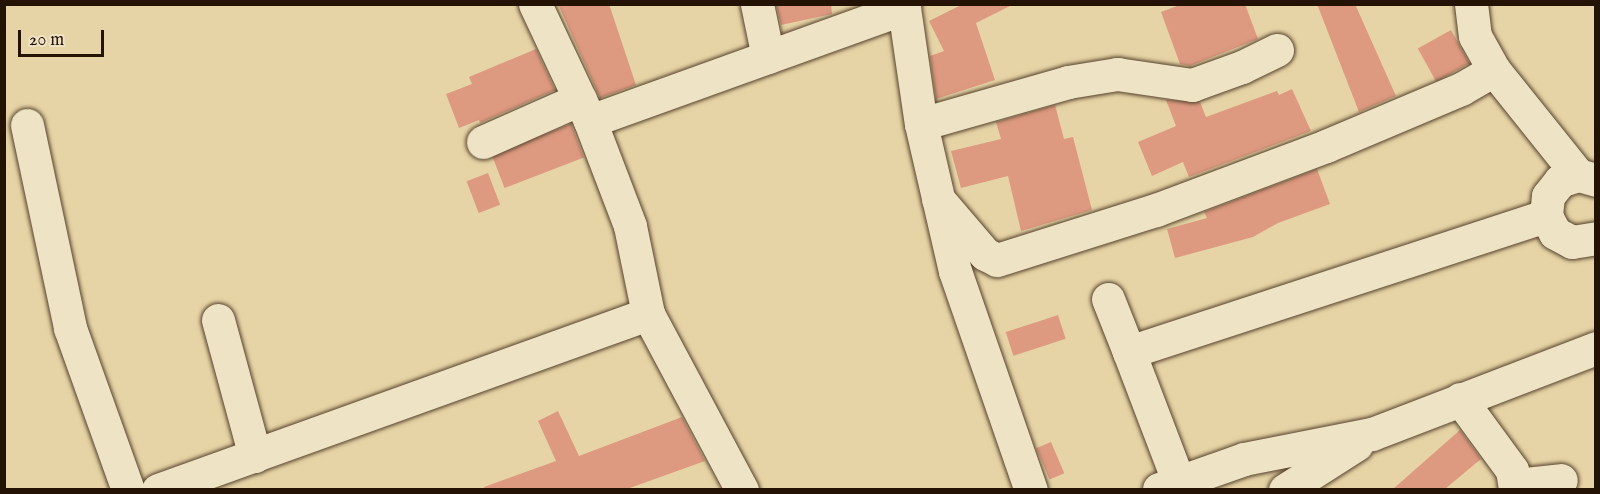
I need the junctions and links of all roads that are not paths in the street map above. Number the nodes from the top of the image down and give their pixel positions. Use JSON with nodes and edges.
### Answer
{"nodes":[{"id":1,"x":534,"y":4,"type":"edge"},
{"id":2,"x":757,"y":4,"type":"edge"},
{"id":3,"x":1472,"y":4,"type":"edge"},
{"id":4,"x":904,"y":6,"type":"edge"},
{"id":5,"x":1277,"y":50,"type":"dead end"},
{"id":6,"x":768,"y":57,"type":"junction"},
{"id":7,"x":1494,"y":70,"type":"junction"},
{"id":8,"x":585,"y":110,"type":"junction"},
{"id":9,"x":921,"y":124,"type":"junction"},
{"id":10,"x":27,"y":125,"type":"dead end"},
{"id":11,"x":483,"y":142,"type":"dead end"},
{"id":12,"x":1587,"y":177,"type":"edge"},
{"id":13,"x":938,"y":199,"type":"junction"},
{"id":14,"x":1546,"y":216,"type":"junction"},
{"id":15,"x":1594,"y":242,"type":"edge"},
{"id":16,"x":1108,"y":299,"type":"dead end"},
{"id":17,"x":648,"y":314,"type":"junction"},
{"id":18,"x":218,"y":320,"type":"dead end"},
{"id":19,"x":1596,"y":348,"type":"edge"},
{"id":20,"x":1129,"y":352,"type":"junction"},
{"id":21,"x":1460,"y":399,"type":"junction"},
{"id":22,"x":1372,"y":434,"type":"junction"},
{"id":23,"x":255,"y":456,"type":"junction"},
{"id":24,"x":1244,"y":459,"type":"junction"},
{"id":25,"x":1561,"y":480,"type":"dead end"},
{"id":26,"x":1168,"y":486,"type":"edge"},
{"id":27,"x":1516,"y":487,"type":"edge"},
{"id":28,"x":737,"y":488,"type":"edge"},
{"id":29,"x":128,"y":489,"type":"edge"},
{"id":30,"x":158,"y":489,"type":"edge"},
{"id":31,"x":1031,"y":489,"type":"edge"},
{"id":32,"x":1275,"y":489,"type":"edge"},
{"id":33,"x":1285,"y":489,"type":"edge"}],
"edges":[{"from":1,"to":8,"type":"street"},
{"from":2,"to":6,"type":"street"},
{"from":3,"to":7,"type":"street"},
{"from":4,"to":6,"type":"street"},
{"from":4,"to":9,"type":"street"},
{"from":5,"to":9,"type":"street"},
{"from":6,"to":8,"type":"street"},
{"from":7,"to":12,"type":"street"},
{"from":7,"to":13,"type":"street"},
{"from":8,"to":11,"type":"street"},
{"from":8,"to":17,"type":"street"},
{"from":9,"to":13,"type":"street"},
{"from":10,"to":29,"type":"street"},
{"from":12,"to":14,"type":"street"},
{"from":13,"to":31,"type":"street"},
{"from":14,"to":15,"type":"street"},
{"from":14,"to":20,"type":"street"},
{"from":16,"to":20,"type":"street"},
{"from":17,"to":23,"type":"street"},
{"from":17,"to":28,"type":"street"},
{"from":18,"to":23,"type":"street"},
{"from":19,"to":21,"type":"street"},
{"from":20,"to":26,"type":"street"},
{"from":21,"to":22,"type":"street"},
{"from":21,"to":27,"type":"street"},
{"from":22,"to":24,"type":"street"},
{"from":22,"to":33,"type":"street"},
{"from":23,"to":30,"type":"street"},
{"from":24,"to":26,"type":"street"},
{"from":24,"to":32,"type":"street"},
{"from":25,"to":27,"type":"street"}]}
